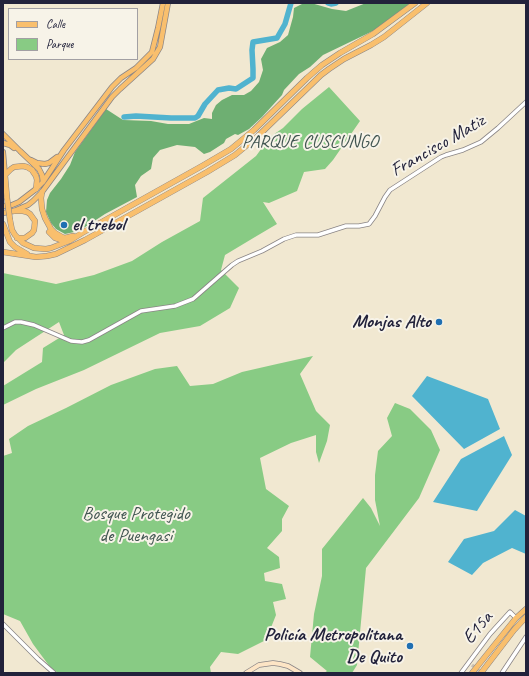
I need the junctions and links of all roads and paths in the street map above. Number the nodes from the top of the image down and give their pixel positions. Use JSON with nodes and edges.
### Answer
{"nodes":[{"id":1,"x":163,"y":3,"type":"edge"},
{"id":2,"x":168,"y":3,"type":"edge"},
{"id":3,"x":415,"y":3,"type":"edge"},
{"id":4,"x":427,"y":3,"type":"edge"},
{"id":5,"x":526,"y":102,"type":"edge"},
{"id":6,"x":3,"y":134,"type":"edge"},
{"id":7,"x":3,"y":143,"type":"edge"},
{"id":8,"x":64,"y":150,"type":"junction"},
{"id":9,"x":20,"y":151,"type":"junction"},
{"id":10,"x":3,"y":152,"type":"edge"},
{"id":11,"x":5,"y":175,"type":"junction"},
{"id":12,"x":42,"y":182,"type":"junction"},
{"id":13,"x":36,"y":189,"type":"junction"},
{"id":14,"x":42,"y":192,"type":"junction"},
{"id":15,"x":3,"y":206,"type":"edge"},
{"id":16,"x":42,"y":209,"type":"junction"},
{"id":17,"x":14,"y":211,"type":"junction"},
{"id":18,"x":3,"y":213,"type":"edge"},
{"id":19,"x":3,"y":225,"type":"edge"},
{"id":20,"x":82,"y":233,"type":"junction"},
{"id":21,"x":17,"y":238,"type":"junction"},
{"id":22,"x":69,"y":241,"type":"junction"},
{"id":23,"x":3,"y":252,"type":"edge"},
{"id":24,"x":36,"y":257,"type":"junction"},
{"id":25,"x":3,"y":328,"type":"edge"},
{"id":26,"x":526,"y":609,"type":"edge"},
{"id":27,"x":526,"y":617,"type":"edge"},
{"id":28,"x":516,"y":618,"type":"junction"},
{"id":29,"x":3,"y":624,"type":"edge"},
{"id":30,"x":526,"y":637,"type":"edge"},
{"id":31,"x":468,"y":670,"type":"edge"},
{"id":32,"x":54,"y":673,"type":"edge"},
{"id":33,"x":248,"y":673,"type":"edge"},
{"id":34,"x":300,"y":673,"type":"edge"},
{"id":35,"x":461,"y":673,"type":"edge"},
{"id":36,"x":481,"y":673,"type":"edge"},
{"id":37,"x":502,"y":673,"type":"edge"}],
"edges":[{"from":1,"to":8,"type":"main road"},
{"from":2,"to":14,"type":"main road"},
{"from":3,"to":20,"type":"highway"},
{"from":4,"to":24,"type":"highway"},
{"from":5,"to":25,"type":"street","name":"Francisco Matiz"},
{"from":6,"to":9,"type":"main road"},
{"from":7,"to":9,"type":"main road"},
{"from":8,"to":9,"type":"main road"},
{"from":8,"to":12,"type":"main road"},
{"from":9,"to":12,"type":"main road"},
{"from":10,"to":11,"type":"main road"},
{"from":11,"to":13,"type":"highway"},
{"from":11,"to":21,"type":"highway","bridge":true},
{"from":12,"to":13,"type":"main road"},
{"from":12,"to":14,"type":"main road"},
{"from":13,"to":15,"type":"main road"},
{"from":14,"to":16,"type":"highway"},
{"from":14,"to":17,"type":"main road"},
{"from":16,"to":20,"type":"highway"},
{"from":16,"to":22,"type":"highway"},
{"from":17,"to":18,"type":"main road"},
{"from":17,"to":21,"type":"highway"},
{"from":19,"to":24,"type":"highway"},
{"from":20,"to":22,"type":"highway"},
{"from":21,"to":22,"type":"highway"},
{"from":23,"to":24,"type":"highway"},
{"from":26,"to":28,"type":"highway"},
{"from":27,"to":36,"type":"highway"},
{"from":28,"to":31,"type":"highway"},
{"from":28,"to":31,"type":"street","name":"E15a"},
{"from":29,"to":32,"type":"street"},
{"from":30,"to":37,"type":"street"},
{"from":31,"to":35,"type":"street","name":"E15a"},
{"from":33,"to":34,"type":"main road"}]}
